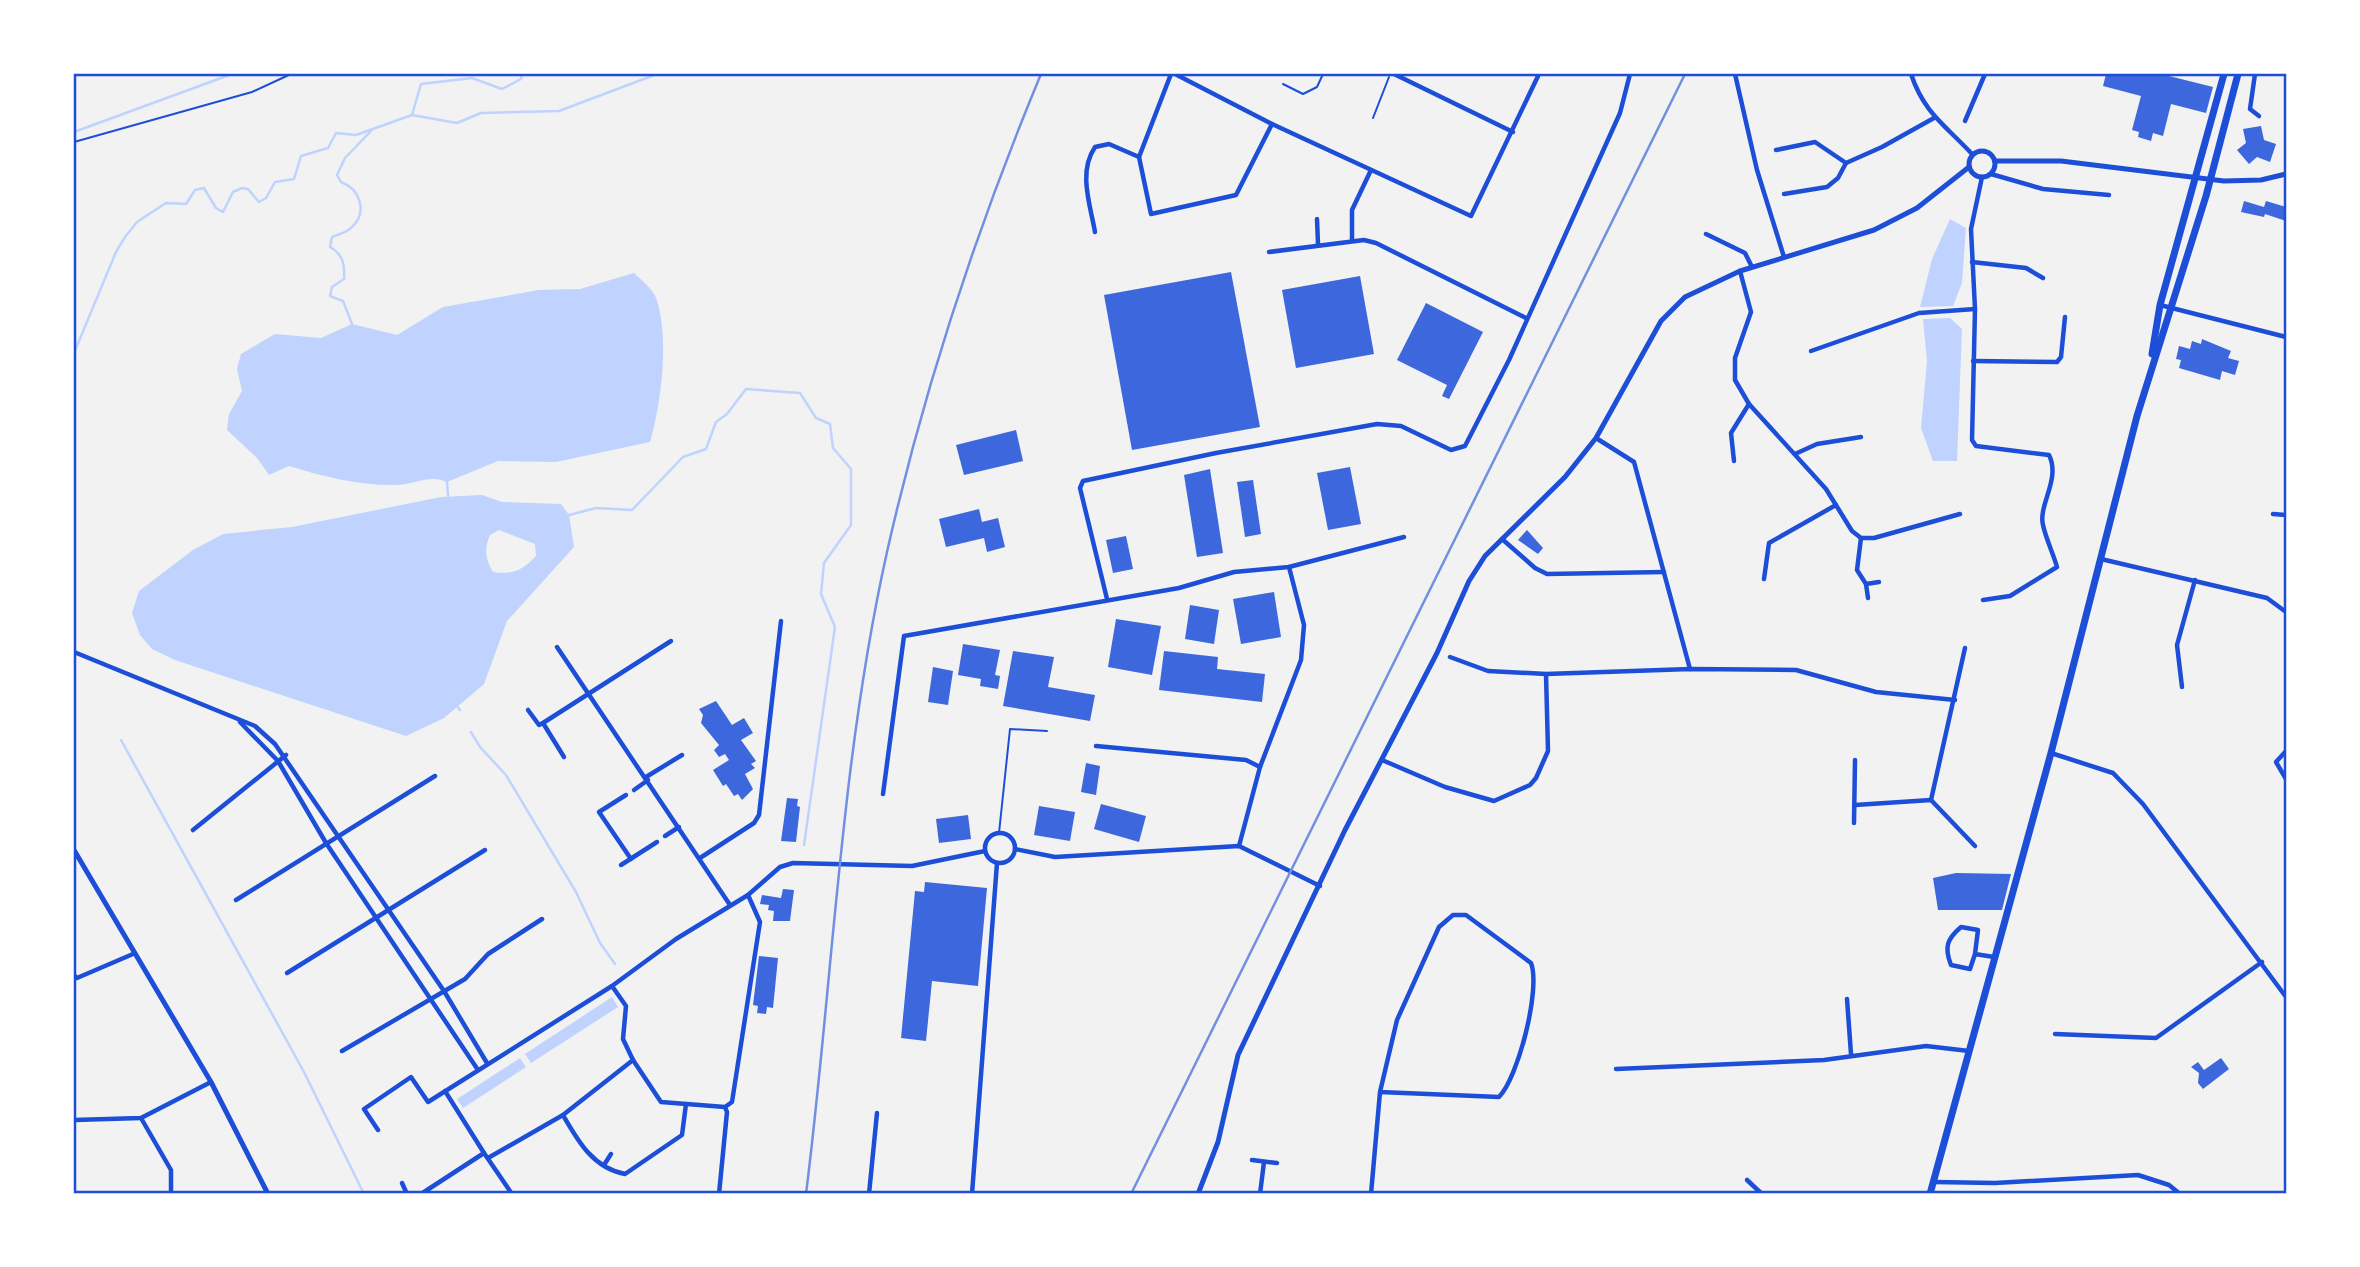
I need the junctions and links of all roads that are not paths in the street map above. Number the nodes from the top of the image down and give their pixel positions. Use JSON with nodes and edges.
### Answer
{"nodes":[{"id":1,"x":1173,"y":74,"type":"edge"},
{"id":2,"x":1392,"y":74,"type":"edge"},
{"id":3,"x":1539,"y":74,"type":"edge"},
{"id":4,"x":1630,"y":74,"type":"edge"},
{"id":5,"x":1735,"y":74,"type":"edge"},
{"id":6,"x":1911,"y":74,"type":"edge"},
{"id":7,"x":1984,"y":74,"type":"edge"},
{"id":8,"x":2224,"y":74,"type":"edge"},
{"id":9,"x":2238,"y":74,"type":"edge"},
{"id":10,"x":2255,"y":74,"type":"edge"},
{"id":11,"x":2259,"y":116,"type":"dead end"},
{"id":12,"x":1934,"y":118,"type":"junction"},
{"id":13,"x":1965,"y":121,"type":"dead end"},
{"id":14,"x":1272,"y":124,"type":"junction"},
{"id":15,"x":1513,"y":132,"type":"junction"},
{"id":16,"x":1776,"y":150,"type":"dead end"},
{"id":17,"x":1972,"y":154,"type":"junction"},
{"id":18,"x":1139,"y":157,"type":"junction"},
{"id":19,"x":1995,"y":161,"type":"junction"},
{"id":20,"x":1846,"y":163,"type":"junction"},
{"id":21,"x":1969,"y":167,"type":"junction"},
{"id":22,"x":1371,"y":170,"type":"junction"},
{"id":23,"x":1991,"y":174,"type":"junction"},
{"id":24,"x":2287,"y":174,"type":"edge"},
{"id":25,"x":1982,"y":177,"type":"junction"},
{"id":26,"x":2195,"y":177,"type":"junction"},
{"id":27,"x":2210,"y":179,"type":"junction"},
{"id":28,"x":1784,"y":194,"type":"dead end"},
{"id":29,"x":2109,"y":195,"type":"dead end"},
{"id":30,"x":1317,"y":219,"type":"dead end"},
{"id":31,"x":1095,"y":232,"type":"dead end"},
{"id":32,"x":1706,"y":234,"type":"dead end"},
{"id":33,"x":1352,"y":239,"type":"junction"},
{"id":34,"x":1318,"y":244,"type":"junction"},
{"id":35,"x":1269,"y":253,"type":"dead end"},
{"id":36,"x":1784,"y":257,"type":"junction"},
{"id":37,"x":1972,"y":262,"type":"junction"},
{"id":38,"x":1752,"y":267,"type":"junction"},
{"id":39,"x":1741,"y":271,"type":"junction"},
{"id":40,"x":2043,"y":278,"type":"dead end"},
{"id":41,"x":2161,"y":305,"type":"junction"},
{"id":42,"x":2173,"y":308,"type":"junction"},
{"id":43,"x":1975,"y":309,"type":"junction"},
{"id":44,"x":2065,"y":317,"type":"dead end"},
{"id":45,"x":1526,"y":318,"type":"junction"},
{"id":46,"x":2287,"y":337,"type":"edge"},
{"id":47,"x":1811,"y":351,"type":"dead end"},
{"id":48,"x":1973,"y":361,"type":"junction"},
{"id":49,"x":2150,"y":372,"type":"junction"},
{"id":50,"x":1749,"y":404,"type":"junction"},
{"id":51,"x":1861,"y":436,"type":"dead end"},
{"id":52,"x":1596,"y":438,"type":"junction"},
{"id":53,"x":1795,"y":454,"type":"junction"},
{"id":54,"x":1734,"y":461,"type":"dead end"},
{"id":55,"x":1836,"y":505,"type":"junction"},
{"id":56,"x":1960,"y":513,"type":"dead end"},
{"id":57,"x":2273,"y":514,"type":"dead end"},
{"id":58,"x":2287,"y":515,"type":"edge"},
{"id":59,"x":1404,"y":537,"type":"dead end"},
{"id":60,"x":1502,"y":538,"type":"junction"},
{"id":61,"x":1861,"y":538,"type":"junction"},
{"id":62,"x":2100,"y":558,"type":"junction"},
{"id":63,"x":1289,"y":566,"type":"junction"},
{"id":64,"x":1664,"y":572,"type":"junction"},
{"id":65,"x":1764,"y":579,"type":"dead end"},
{"id":66,"x":2195,"y":580,"type":"junction"},
{"id":67,"x":1879,"y":582,"type":"dead end"},
{"id":68,"x":1866,"y":584,"type":"junction"},
{"id":69,"x":1868,"y":598,"type":"dead end"},
{"id":70,"x":1107,"y":599,"type":"junction"},
{"id":71,"x":1983,"y":600,"type":"dead end"},
{"id":72,"x":2287,"y":612,"type":"edge"},
{"id":73,"x":781,"y":621,"type":"dead end"},
{"id":74,"x":671,"y":641,"type":"dead end"},
{"id":75,"x":557,"y":647,"type":"dead end"},
{"id":76,"x":1965,"y":648,"type":"dead end"},
{"id":77,"x":74,"y":652,"type":"edge"},
{"id":78,"x":1450,"y":657,"type":"dead end"},
{"id":79,"x":1690,"y":669,"type":"junction"},
{"id":80,"x":1546,"y":674,"type":"junction"},
{"id":81,"x":2182,"y":687,"type":"dead end"},
{"id":82,"x":590,"y":694,"type":"junction"},
{"id":83,"x":1955,"y":700,"type":"junction"},
{"id":84,"x":528,"y":710,"type":"dead end"},
{"id":85,"x":239,"y":720,"type":"junction"},
{"id":86,"x":543,"y":723,"type":"junction"},
{"id":87,"x":1047,"y":731,"type":"dead end"},
{"id":88,"x":1096,"y":746,"type":"dead end"},
{"id":89,"x":2287,"y":751,"type":"edge"},
{"id":90,"x":2050,"y":752,"type":"junction"},
{"id":91,"x":286,"y":755,"type":"junction"},
{"id":92,"x":682,"y":755,"type":"dead end"},
{"id":93,"x":564,"y":757,"type":"dead end"},
{"id":94,"x":1382,"y":760,"type":"junction"},
{"id":95,"x":1855,"y":760,"type":"dead end"},
{"id":96,"x":278,"y":761,"type":"junction"},
{"id":97,"x":1260,"y":767,"type":"junction"},
{"id":98,"x":435,"y":776,"type":"dead end"},
{"id":99,"x":647,"y":779,"type":"junction"},
{"id":100,"x":2287,"y":779,"type":"edge"},
{"id":101,"x":634,"y":790,"type":"dead end"},
{"id":102,"x":626,"y":794,"type":"dead end"},
{"id":103,"x":883,"y":794,"type":"dead end"},
{"id":104,"x":1931,"y":800,"type":"junction"},
{"id":105,"x":1854,"y":805,"type":"junction"},
{"id":106,"x":1854,"y":823,"type":"dead end"},
{"id":107,"x":679,"y":827,"type":"junction"},
{"id":108,"x":192,"y":830,"type":"dead end"},
{"id":109,"x":999,"y":833,"type":"junction"},
{"id":110,"x":338,"y":835,"type":"junction"},
{"id":111,"x":665,"y":836,"type":"dead end"},
{"id":112,"x":657,"y":842,"type":"dead end"},
{"id":113,"x":326,"y":843,"type":"junction"},
{"id":114,"x":1239,"y":846,"type":"junction"},
{"id":115,"x":1975,"y":846,"type":"dead end"},
{"id":116,"x":1015,"y":849,"type":"junction"},
{"id":117,"x":74,"y":850,"type":"edge"},
{"id":118,"x":485,"y":850,"type":"dead end"},
{"id":119,"x":985,"y":851,"type":"junction"},
{"id":120,"x":700,"y":858,"type":"junction"},
{"id":121,"x":631,"y":859,"type":"junction"},
{"id":122,"x":998,"y":863,"type":"junction"},
{"id":123,"x":621,"y":865,"type":"dead end"},
{"id":124,"x":1321,"y":886,"type":"junction"},
{"id":125,"x":748,"y":895,"type":"junction"},
{"id":126,"x":236,"y":900,"type":"dead end"},
{"id":127,"x":730,"y":905,"type":"junction"},
{"id":128,"x":388,"y":912,"type":"junction"},
{"id":129,"x":377,"y":919,"type":"junction"},
{"id":130,"x":542,"y":919,"type":"dead end"},
{"id":131,"x":134,"y":954,"type":"junction"},
{"id":132,"x":1975,"y":954,"type":"junction"},
{"id":133,"x":1994,"y":957,"type":"junction"},
{"id":134,"x":2262,"y":962,"type":"junction"},
{"id":135,"x":287,"y":973,"type":"dead end"},
{"id":136,"x":74,"y":975,"type":"edge"},
{"id":137,"x":612,"y":986,"type":"junction"},
{"id":138,"x":444,"y":991,"type":"junction"},
{"id":139,"x":2287,"y":997,"type":"edge"},
{"id":140,"x":1847,"y":999,"type":"dead end"},
{"id":141,"x":433,"y":1000,"type":"junction"},
{"id":142,"x":2054,"y":1034,"type":"dead end"},
{"id":143,"x":342,"y":1051,"type":"dead end"},
{"id":144,"x":1970,"y":1052,"type":"junction"},
{"id":145,"x":1851,"y":1054,"type":"junction"},
{"id":146,"x":633,"y":1060,"type":"junction"},
{"id":147,"x":487,"y":1063,"type":"junction"},
{"id":148,"x":1616,"y":1069,"type":"dead end"},
{"id":149,"x":478,"y":1070,"type":"junction"},
{"id":150,"x":211,"y":1082,"type":"junction"},
{"id":151,"x":445,"y":1091,"type":"junction"},
{"id":152,"x":1380,"y":1091,"type":"junction"},
{"id":153,"x":686,"y":1104,"type":"junction"},
{"id":154,"x":724,"y":1107,"type":"junction"},
{"id":155,"x":877,"y":1113,"type":"dead end"},
{"id":156,"x":563,"y":1115,"type":"junction"},
{"id":157,"x":141,"y":1118,"type":"junction"},
{"id":158,"x":74,"y":1120,"type":"edge"},
{"id":159,"x":379,"y":1130,"type":"dead end"},
{"id":160,"x":484,"y":1153,"type":"junction"},
{"id":161,"x":611,"y":1154,"type":"dead end"},
{"id":162,"x":488,"y":1158,"type":"junction"},
{"id":163,"x":1252,"y":1160,"type":"dead end"},
{"id":164,"x":1264,"y":1162,"type":"junction"},
{"id":165,"x":1277,"y":1163,"type":"dead end"},
{"id":166,"x":604,"y":1165,"type":"junction"},
{"id":167,"x":1747,"y":1180,"type":"dead end"},
{"id":168,"x":1933,"y":1182,"type":"junction"},
{"id":169,"x":402,"y":1183,"type":"dead end"},
{"id":170,"x":171,"y":1194,"type":"edge"},
{"id":171,"x":268,"y":1194,"type":"edge"},
{"id":172,"x":407,"y":1194,"type":"edge"},
{"id":173,"x":421,"y":1194,"type":"edge"},
{"id":174,"x":512,"y":1194,"type":"edge"},
{"id":175,"x":719,"y":1194,"type":"edge"},
{"id":176,"x":869,"y":1194,"type":"edge"},
{"id":177,"x":972,"y":1194,"type":"edge"},
{"id":178,"x":1198,"y":1194,"type":"edge"},
{"id":179,"x":1260,"y":1194,"type":"edge"},
{"id":180,"x":1371,"y":1194,"type":"edge"},
{"id":181,"x":1762,"y":1194,"type":"edge"},
{"id":182,"x":1930,"y":1194,"type":"edge"},
{"id":183,"x":2180,"y":1194,"type":"edge"}],
"edges":[{"from":1,"to":14,"type":"street"},
{"from":1,"to":18,"type":"street"},
{"from":2,"to":15,"type":"street"},
{"from":3,"to":15,"type":"street"},
{"from":4,"to":45,"type":"street"},
{"from":5,"to":36,"type":"street"},
{"from":6,"to":12,"type":"street"},
{"from":7,"to":13,"type":"street"},
{"from":8,"to":26,"type":"main road"},
{"from":9,"to":27,"type":"main road"},
{"from":10,"to":11,"type":"street"},
{"from":12,"to":17,"type":"street"},
{"from":12,"to":20,"type":"street"},
{"from":14,"to":18,"type":"street"},
{"from":14,"to":22,"type":"street"},
{"from":15,"to":22,"type":"street"},
{"from":16,"to":20,"type":"street"},
{"from":17,"to":19,"type":"street"},
{"from":17,"to":21,"type":"street"},
{"from":18,"to":31,"type":"street"},
{"from":19,"to":23,"type":"street"},
{"from":19,"to":26,"type":"street"},
{"from":20,"to":28,"type":"street"},
{"from":21,"to":25,"type":"street"},
{"from":21,"to":36,"type":"street"},
{"from":22,"to":33,"type":"street"},
{"from":23,"to":25,"type":"street"},
{"from":23,"to":29,"type":"street"},
{"from":24,"to":27,"type":"street"},
{"from":25,"to":37,"type":"street"},
{"from":26,"to":27,"type":"street"},
{"from":26,"to":41,"type":"main road"},
{"from":27,"to":42,"type":"main road"},
{"from":30,"to":34,"type":"street"},
{"from":32,"to":38,"type":"street"},
{"from":33,"to":34,"type":"street"},
{"from":33,"to":45,"type":"street"},
{"from":34,"to":35,"type":"street"},
{"from":36,"to":38,"type":"street"},
{"from":37,"to":40,"type":"street"},
{"from":37,"to":43,"type":"street"},
{"from":38,"to":39,"type":"street"},
{"from":39,"to":50,"type":"street"},
{"from":39,"to":52,"type":"street"},
{"from":41,"to":42,"type":"street"},
{"from":41,"to":49,"type":"main road"},
{"from":42,"to":46,"type":"street"},
{"from":42,"to":49,"type":"main road"},
{"from":43,"to":47,"type":"street"},
{"from":43,"to":48,"type":"street"},
{"from":44,"to":48,"type":"street"},
{"from":45,"to":70,"type":"street"},
{"from":48,"to":71,"type":"street"},
{"from":49,"to":62,"type":"main road"},
{"from":50,"to":53,"type":"street"},
{"from":50,"to":54,"type":"street"},
{"from":51,"to":53,"type":"street"},
{"from":52,"to":60,"type":"street"},
{"from":52,"to":64,"type":"street"},
{"from":53,"to":55,"type":"street"},
{"from":55,"to":61,"type":"street"},
{"from":55,"to":65,"type":"street"},
{"from":56,"to":61,"type":"street"},
{"from":57,"to":58,"type":"street"},
{"from":59,"to":63,"type":"street"},
{"from":60,"to":64,"type":"street"},
{"from":60,"to":94,"type":"street"},
{"from":61,"to":68,"type":"street"},
{"from":62,"to":66,"type":"street"},
{"from":62,"to":90,"type":"main road"},
{"from":63,"to":70,"type":"street"},
{"from":63,"to":97,"type":"street"},
{"from":64,"to":79,"type":"street"},
{"from":66,"to":72,"type":"street"},
{"from":66,"to":81,"type":"street"},
{"from":67,"to":68,"type":"street"},
{"from":68,"to":69,"type":"street"},
{"from":70,"to":103,"type":"street"},
{"from":73,"to":120,"type":"street"},
{"from":74,"to":82,"type":"street"},
{"from":75,"to":82,"type":"street"},
{"from":76,"to":83,"type":"street"},
{"from":77,"to":85,"type":"street"},
{"from":78,"to":80,"type":"street"},
{"from":79,"to":80,"type":"street"},
{"from":79,"to":83,"type":"street"},
{"from":80,"to":94,"type":"street"},
{"from":82,"to":86,"type":"street"},
{"from":82,"to":99,"type":"street"},
{"from":83,"to":104,"type":"street"},
{"from":84,"to":86,"type":"street"},
{"from":85,"to":91,"type":"street"},
{"from":85,"to":96,"type":"street"},
{"from":86,"to":93,"type":"street"},
{"from":87,"to":109,"type":"lane"},
{"from":88,"to":97,"type":"street"},
{"from":89,"to":100,"type":"street"},
{"from":90,"to":133,"type":"main road"},
{"from":90,"to":134,"type":"street"},
{"from":91,"to":96,"type":"street"},
{"from":91,"to":110,"type":"street"},
{"from":92,"to":99,"type":"street"},
{"from":94,"to":124,"type":"street"},
{"from":95,"to":105,"type":"street"},
{"from":96,"to":108,"type":"street"},
{"from":96,"to":113,"type":"street"},
{"from":97,"to":114,"type":"street"},
{"from":98,"to":110,"type":"street"},
{"from":99,"to":101,"type":"street"},
{"from":99,"to":107,"type":"street"},
{"from":102,"to":121,"type":"street"},
{"from":104,"to":105,"type":"street"},
{"from":104,"to":115,"type":"street"},
{"from":105,"to":106,"type":"street"},
{"from":107,"to":111,"type":"street"},
{"from":107,"to":120,"type":"street"},
{"from":109,"to":116,"type":"street"},
{"from":109,"to":119,"type":"street"},
{"from":110,"to":113,"type":"street"},
{"from":110,"to":128,"type":"street"},
{"from":112,"to":121,"type":"street"},
{"from":113,"to":126,"type":"street"},
{"from":113,"to":129,"type":"street"},
{"from":114,"to":116,"type":"street"},
{"from":114,"to":124,"type":"street"},
{"from":116,"to":122,"type":"street"},
{"from":117,"to":131,"type":"street"},
{"from":118,"to":128,"type":"street"},
{"from":119,"to":122,"type":"street"},
{"from":119,"to":125,"type":"street"},
{"from":120,"to":127,"type":"street"},
{"from":121,"to":123,"type":"street"},
{"from":122,"to":177,"type":"street"},
{"from":124,"to":178,"type":"street"},
{"from":125,"to":127,"type":"street"},
{"from":125,"to":154,"type":"street"},
{"from":127,"to":137,"type":"street"},
{"from":128,"to":129,"type":"street"},
{"from":128,"to":138,"type":"street"},
{"from":129,"to":135,"type":"street"},
{"from":129,"to":141,"type":"street"},
{"from":130,"to":138,"type":"street"},
{"from":131,"to":136,"type":"street"},
{"from":131,"to":150,"type":"street"},
{"from":132,"to":132,"type":"street"},
{"from":132,"to":133,"type":"street"},
{"from":133,"to":144,"type":"main road"},
{"from":134,"to":139,"type":"street"},
{"from":134,"to":142,"type":"street"},
{"from":137,"to":146,"type":"street"},
{"from":137,"to":147,"type":"street"},
{"from":138,"to":141,"type":"street"},
{"from":138,"to":147,"type":"street"},
{"from":140,"to":145,"type":"street"},
{"from":141,"to":143,"type":"street"},
{"from":141,"to":149,"type":"street"},
{"from":144,"to":145,"type":"street"},
{"from":144,"to":168,"type":"main road"},
{"from":145,"to":148,"type":"street"},
{"from":146,"to":153,"type":"street"},
{"from":146,"to":156,"type":"street"},
{"from":147,"to":149,"type":"street"},
{"from":149,"to":151,"type":"street"},
{"from":150,"to":157,"type":"street"},
{"from":150,"to":171,"type":"street"},
{"from":151,"to":159,"type":"street"},
{"from":151,"to":160,"type":"street"},
{"from":152,"to":152,"type":"street"},
{"from":152,"to":180,"type":"street"},
{"from":153,"to":154,"type":"street"},
{"from":153,"to":166,"type":"street"},
{"from":154,"to":175,"type":"street"},
{"from":155,"to":176,"type":"street"},
{"from":156,"to":162,"type":"street"},
{"from":156,"to":166,"type":"street"},
{"from":157,"to":158,"type":"street"},
{"from":157,"to":170,"type":"street"},
{"from":160,"to":162,"type":"street"},
{"from":160,"to":173,"type":"street"},
{"from":161,"to":166,"type":"street"},
{"from":162,"to":174,"type":"street"},
{"from":163,"to":164,"type":"street"},
{"from":164,"to":165,"type":"street"},
{"from":164,"to":179,"type":"street"},
{"from":167,"to":181,"type":"street"},
{"from":168,"to":182,"type":"main road"},
{"from":168,"to":183,"type":"street"},
{"from":169,"to":172,"type":"street"}]}
